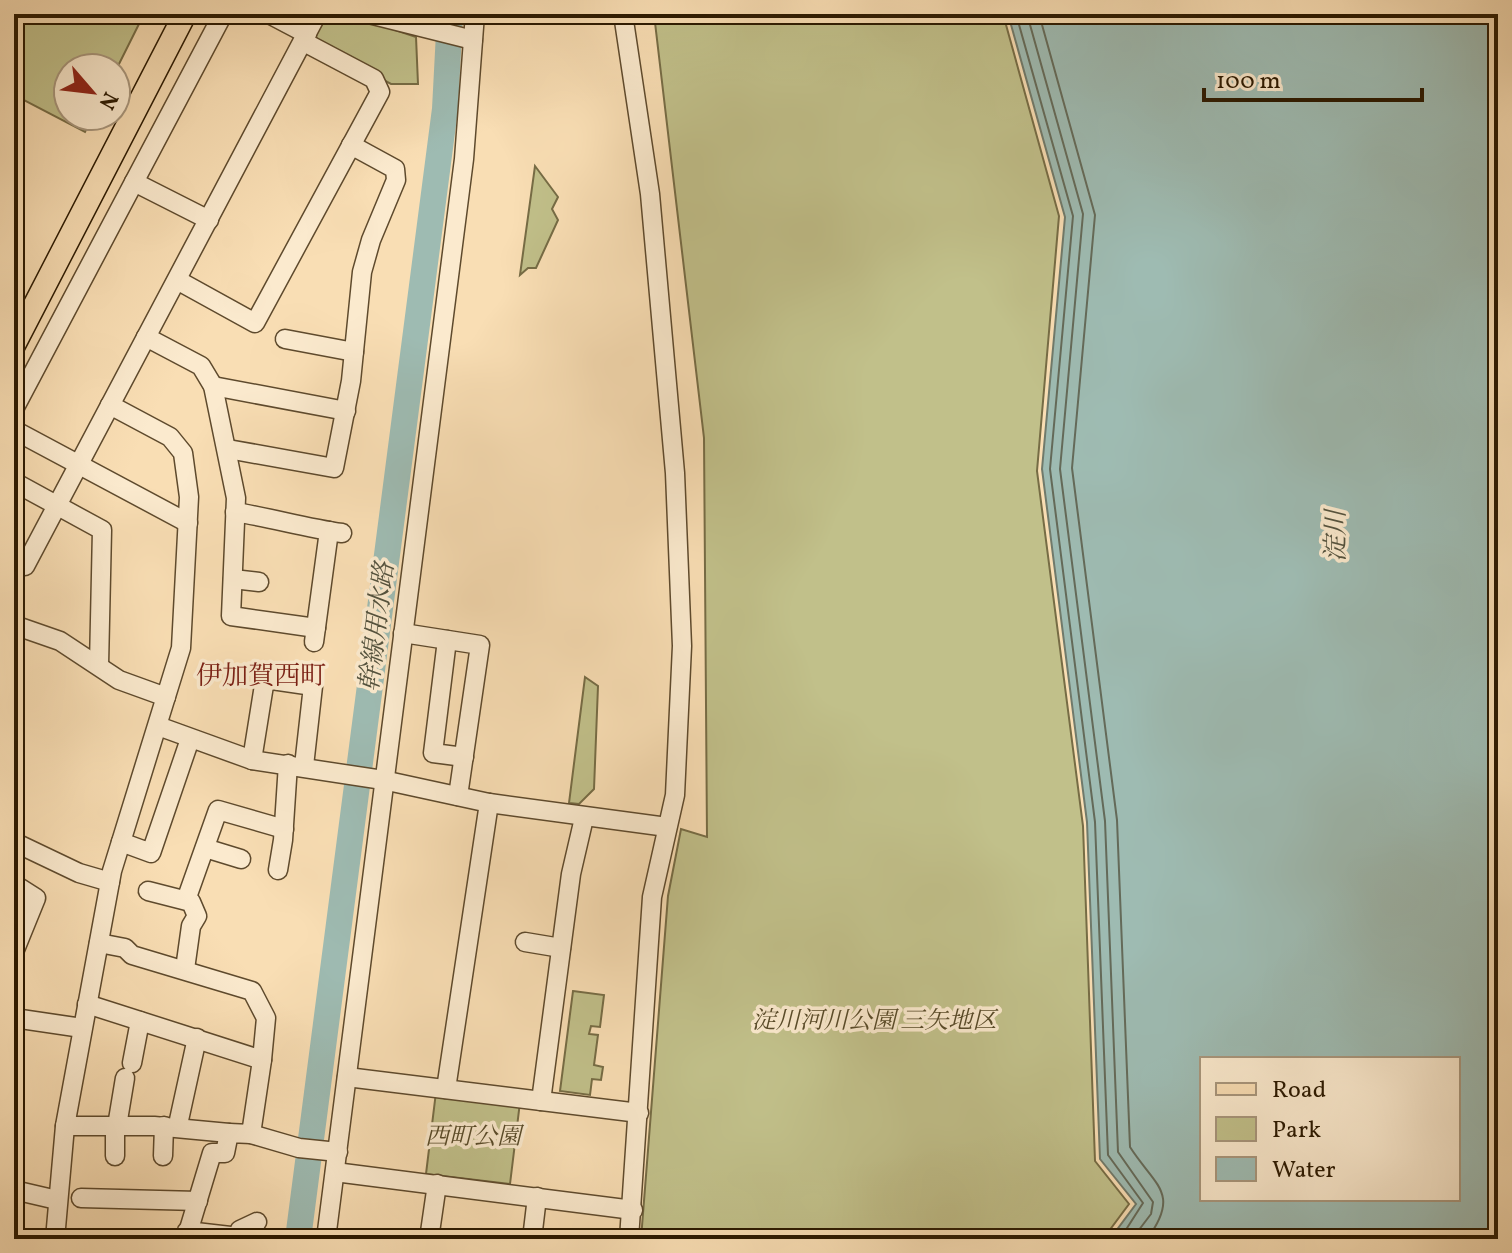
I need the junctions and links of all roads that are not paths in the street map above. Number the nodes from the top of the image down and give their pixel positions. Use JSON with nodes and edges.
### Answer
{"nodes":[{"id":1,"x":185,"y":14,"type":"edge"},
{"id":2,"x":223,"y":14,"type":"edge"},
{"id":3,"x":269,"y":14,"type":"edge"},
{"id":4,"x":317,"y":14,"type":"edge"},
{"id":5,"x":369,"y":14,"type":"edge"},
{"id":6,"x":475,"y":14,"type":"edge"},
{"id":7,"x":623,"y":14,"type":"edge"},
{"id":8,"x":305,"y":38,"type":"junction"},
{"id":9,"x":473,"y":40,"type":"junction"},
{"id":10,"x":351,"y":145,"type":"junction"},
{"id":11,"x":134,"y":182,"type":"junction"},
{"id":12,"x":209,"y":220,"type":"junction"},
{"id":13,"x":177,"y":280,"type":"junction"},
{"id":14,"x":146,"y":337,"type":"junction"},
{"id":15,"x":285,"y":339,"type":"dead end"},
{"id":16,"x":14,"y":345,"type":"edge"},
{"id":17,"x":354,"y":352,"type":"junction"},
{"id":18,"x":213,"y":386,"type":"junction"},
{"id":19,"x":110,"y":405,"type":"junction"},
{"id":20,"x":14,"y":409,"type":"edge"},
{"id":21,"x":346,"y":411,"type":"junction"},
{"id":22,"x":14,"y":430,"type":"edge"},
{"id":23,"x":228,"y":449,"type":"junction"},
{"id":24,"x":79,"y":464,"type":"junction"},
{"id":25,"x":14,"y":482,"type":"edge"},
{"id":26,"x":57,"y":505,"type":"junction"},
{"id":27,"x":235,"y":512,"type":"junction"},
{"id":28,"x":188,"y":523,"type":"junction"},
{"id":29,"x":25,"y":566,"type":"dead end"},
{"id":30,"x":233,"y":579,"type":"junction"},
{"id":31,"x":259,"y":582,"type":"dead end"},
{"id":32,"x":14,"y":625,"type":"edge"},
{"id":33,"x":403,"y":633,"type":"junction"},
{"id":34,"x":447,"y":640,"type":"junction"},
{"id":35,"x":99,"y":665,"type":"junction"},
{"id":36,"x":166,"y":697,"type":"junction"},
{"id":37,"x":158,"y":726,"type":"junction"},
{"id":38,"x":190,"y":739,"type":"junction"},
{"id":39,"x":464,"y":757,"type":"junction"},
{"id":40,"x":252,"y":760,"type":"junction"},
{"id":41,"x":296,"y":765,"type":"junction"},
{"id":42,"x":383,"y":780,"type":"junction"},
{"id":43,"x":458,"y":796,"type":"junction"},
{"id":44,"x":489,"y":803,"type":"junction"},
{"id":45,"x":584,"y":818,"type":"junction"},
{"id":46,"x":667,"y":827,"type":"junction"},
{"id":47,"x":284,"y":829,"type":"junction"},
{"id":48,"x":14,"y":842,"type":"edge"},
{"id":49,"x":121,"y":842,"type":"junction"},
{"id":50,"x":205,"y":848,"type":"junction"},
{"id":51,"x":241,"y":859,"type":"dead end"},
{"id":52,"x":278,"y":870,"type":"dead end"},
{"id":53,"x":110,"y":882,"type":"junction"},
{"id":54,"x":14,"y":884,"type":"edge"},
{"id":55,"x":148,"y":891,"type":"dead end"},
{"id":56,"x":186,"y":900,"type":"junction"},
{"id":57,"x":525,"y":942,"type":"dead end"},
{"id":58,"x":99,"y":943,"type":"junction"},
{"id":59,"x":561,"y":948,"type":"junction"},
{"id":60,"x":14,"y":952,"type":"edge"},
{"id":61,"x":185,"y":969,"type":"junction"},
{"id":62,"x":274,"y":992,"type":"dead end"},
{"id":63,"x":87,"y":1004,"type":"junction"},
{"id":64,"x":262,"y":1010,"type":"junction"},
{"id":65,"x":14,"y":1018,"type":"edge"},
{"id":66,"x":140,"y":1021,"type":"junction"},
{"id":67,"x":82,"y":1028,"type":"junction"},
{"id":68,"x":197,"y":1038,"type":"junction"},
{"id":69,"x":262,"y":1060,"type":"junction"},
{"id":70,"x":347,"y":1077,"type":"junction"},
{"id":71,"x":446,"y":1089,"type":"junction"},
{"id":72,"x":541,"y":1101,"type":"junction"},
{"id":73,"x":639,"y":1113,"type":"junction"},
{"id":74,"x":171,"y":1123,"type":"junction"},
{"id":75,"x":65,"y":1126,"type":"junction"},
{"id":76,"x":116,"y":1126,"type":"junction"},
{"id":77,"x":229,"y":1133,"type":"junction"},
{"id":78,"x":251,"y":1134,"type":"junction"},
{"id":79,"x":328,"y":1151,"type":"junction"},
{"id":80,"x":115,"y":1156,"type":"dead end"},
{"id":81,"x":163,"y":1156,"type":"dead end"},
{"id":82,"x":335,"y":1172,"type":"junction"},
{"id":83,"x":437,"y":1184,"type":"junction"},
{"id":84,"x":14,"y":1190,"type":"edge"},
{"id":85,"x":537,"y":1197,"type":"junction"},
{"id":86,"x":81,"y":1198,"type":"dead end"},
{"id":87,"x":57,"y":1200,"type":"junction"},
{"id":88,"x":198,"y":1201,"type":"junction"},
{"id":89,"x":633,"y":1210,"type":"junction"},
{"id":90,"x":257,"y":1222,"type":"dead end"},
{"id":91,"x":186,"y":1235,"type":"edge"},
{"id":92,"x":14,"y":1237,"type":"edge"},
{"id":93,"x":239,"y":1238,"type":"edge"},
{"id":94,"x":23,"y":1239,"type":"edge"},
{"id":95,"x":55,"y":1239,"type":"edge"},
{"id":96,"x":326,"y":1239,"type":"edge"},
{"id":97,"x":429,"y":1239,"type":"edge"},
{"id":98,"x":532,"y":1239,"type":"edge"},
{"id":99,"x":629,"y":1239,"type":"edge"}],
"edges":[{"from":1,"to":16,"type":"main road"},
{"from":2,"to":11,"type":"street"},
{"from":3,"to":8,"type":"street"},
{"from":4,"to":8,"type":"street"},
{"from":5,"to":9,"type":"street"},
{"from":6,"to":9,"type":"street"},
{"from":7,"to":46,"type":"street"},
{"from":8,"to":10,"type":"street"},
{"from":8,"to":12,"type":"street"},
{"from":9,"to":33,"type":"street"},
{"from":10,"to":13,"type":"street"},
{"from":10,"to":17,"type":"street"},
{"from":11,"to":12,"type":"street"},
{"from":11,"to":20,"type":"street"},
{"from":12,"to":13,"type":"street"},
{"from":13,"to":14,"type":"street"},
{"from":14,"to":18,"type":"street"},
{"from":14,"to":19,"type":"street"},
{"from":15,"to":17,"type":"street"},
{"from":17,"to":21,"type":"street"},
{"from":18,"to":21,"type":"street"},
{"from":18,"to":23,"type":"street"},
{"from":19,"to":24,"type":"street"},
{"from":19,"to":28,"type":"street"},
{"from":21,"to":23,"type":"street"},
{"from":22,"to":24,"type":"street"},
{"from":23,"to":27,"type":"street"},
{"from":24,"to":26,"type":"street"},
{"from":24,"to":28,"type":"street"},
{"from":25,"to":26,"type":"street"},
{"from":26,"to":29,"type":"street"},
{"from":26,"to":35,"type":"street"},
{"from":27,"to":30,"type":"street"},
{"from":27,"to":30,"type":"street"},
{"from":28,"to":36,"type":"street"},
{"from":30,"to":31,"type":"street"},
{"from":32,"to":35,"type":"street"},
{"from":33,"to":34,"type":"street"},
{"from":33,"to":42,"type":"street"},
{"from":34,"to":39,"type":"street"},
{"from":34,"to":39,"type":"street"},
{"from":35,"to":36,"type":"street"},
{"from":36,"to":37,"type":"street"},
{"from":37,"to":38,"type":"street"},
{"from":37,"to":49,"type":"street"},
{"from":38,"to":40,"type":"street"},
{"from":38,"to":49,"type":"street"},
{"from":39,"to":43,"type":"street"},
{"from":40,"to":41,"type":"street"},
{"from":40,"to":41,"type":"street"},
{"from":41,"to":42,"type":"street"},
{"from":41,"to":47,"type":"street"},
{"from":42,"to":43,"type":"street"},
{"from":42,"to":70,"type":"street"},
{"from":43,"to":44,"type":"street"},
{"from":44,"to":45,"type":"street"},
{"from":44,"to":71,"type":"street"},
{"from":45,"to":46,"type":"street"},
{"from":45,"to":59,"type":"street"},
{"from":46,"to":73,"type":"street"},
{"from":47,"to":50,"type":"street"},
{"from":47,"to":52,"type":"street"},
{"from":48,"to":53,"type":"street"},
{"from":49,"to":53,"type":"street"},
{"from":50,"to":51,"type":"street"},
{"from":50,"to":56,"type":"street"},
{"from":53,"to":58,"type":"street"},
{"from":54,"to":60,"type":"street"},
{"from":55,"to":56,"type":"street"},
{"from":56,"to":61,"type":"street"},
{"from":57,"to":59,"type":"street"},
{"from":58,"to":61,"type":"street"},
{"from":58,"to":63,"type":"street"},
{"from":59,"to":72,"type":"street"},
{"from":61,"to":64,"type":"street"},
{"from":62,"to":64,"type":"street"},
{"from":63,"to":66,"type":"street"},
{"from":63,"to":67,"type":"street"},
{"from":64,"to":69,"type":"street"},
{"from":65,"to":67,"type":"street"},
{"from":66,"to":68,"type":"street"},
{"from":66,"to":76,"type":"street"},
{"from":67,"to":75,"type":"street"},
{"from":68,"to":69,"type":"street"},
{"from":68,"to":74,"type":"street"},
{"from":69,"to":78,"type":"street"},
{"from":70,"to":71,"type":"street"},
{"from":70,"to":79,"type":"street"},
{"from":71,"to":72,"type":"street"},
{"from":72,"to":73,"type":"street"},
{"from":73,"to":89,"type":"street"},
{"from":74,"to":76,"type":"street"},
{"from":74,"to":77,"type":"street"},
{"from":74,"to":81,"type":"street"},
{"from":75,"to":76,"type":"street"},
{"from":75,"to":87,"type":"street"},
{"from":76,"to":80,"type":"street"},
{"from":77,"to":78,"type":"street"},
{"from":77,"to":88,"type":"street"},
{"from":78,"to":79,"type":"street"},
{"from":79,"to":82,"type":"street"},
{"from":82,"to":83,"type":"street"},
{"from":82,"to":96,"type":"street"},
{"from":83,"to":85,"type":"street"},
{"from":83,"to":97,"type":"street"},
{"from":84,"to":87,"type":"street"},
{"from":85,"to":89,"type":"street"},
{"from":85,"to":98,"type":"street"},
{"from":86,"to":88,"type":"street"},
{"from":87,"to":95,"type":"street"},
{"from":88,"to":91,"type":"street"},
{"from":89,"to":99,"type":"street"},
{"from":90,"to":93,"type":"street"},
{"from":91,"to":93,"type":"street"},
{"from":92,"to":94,"type":"street"}]}
